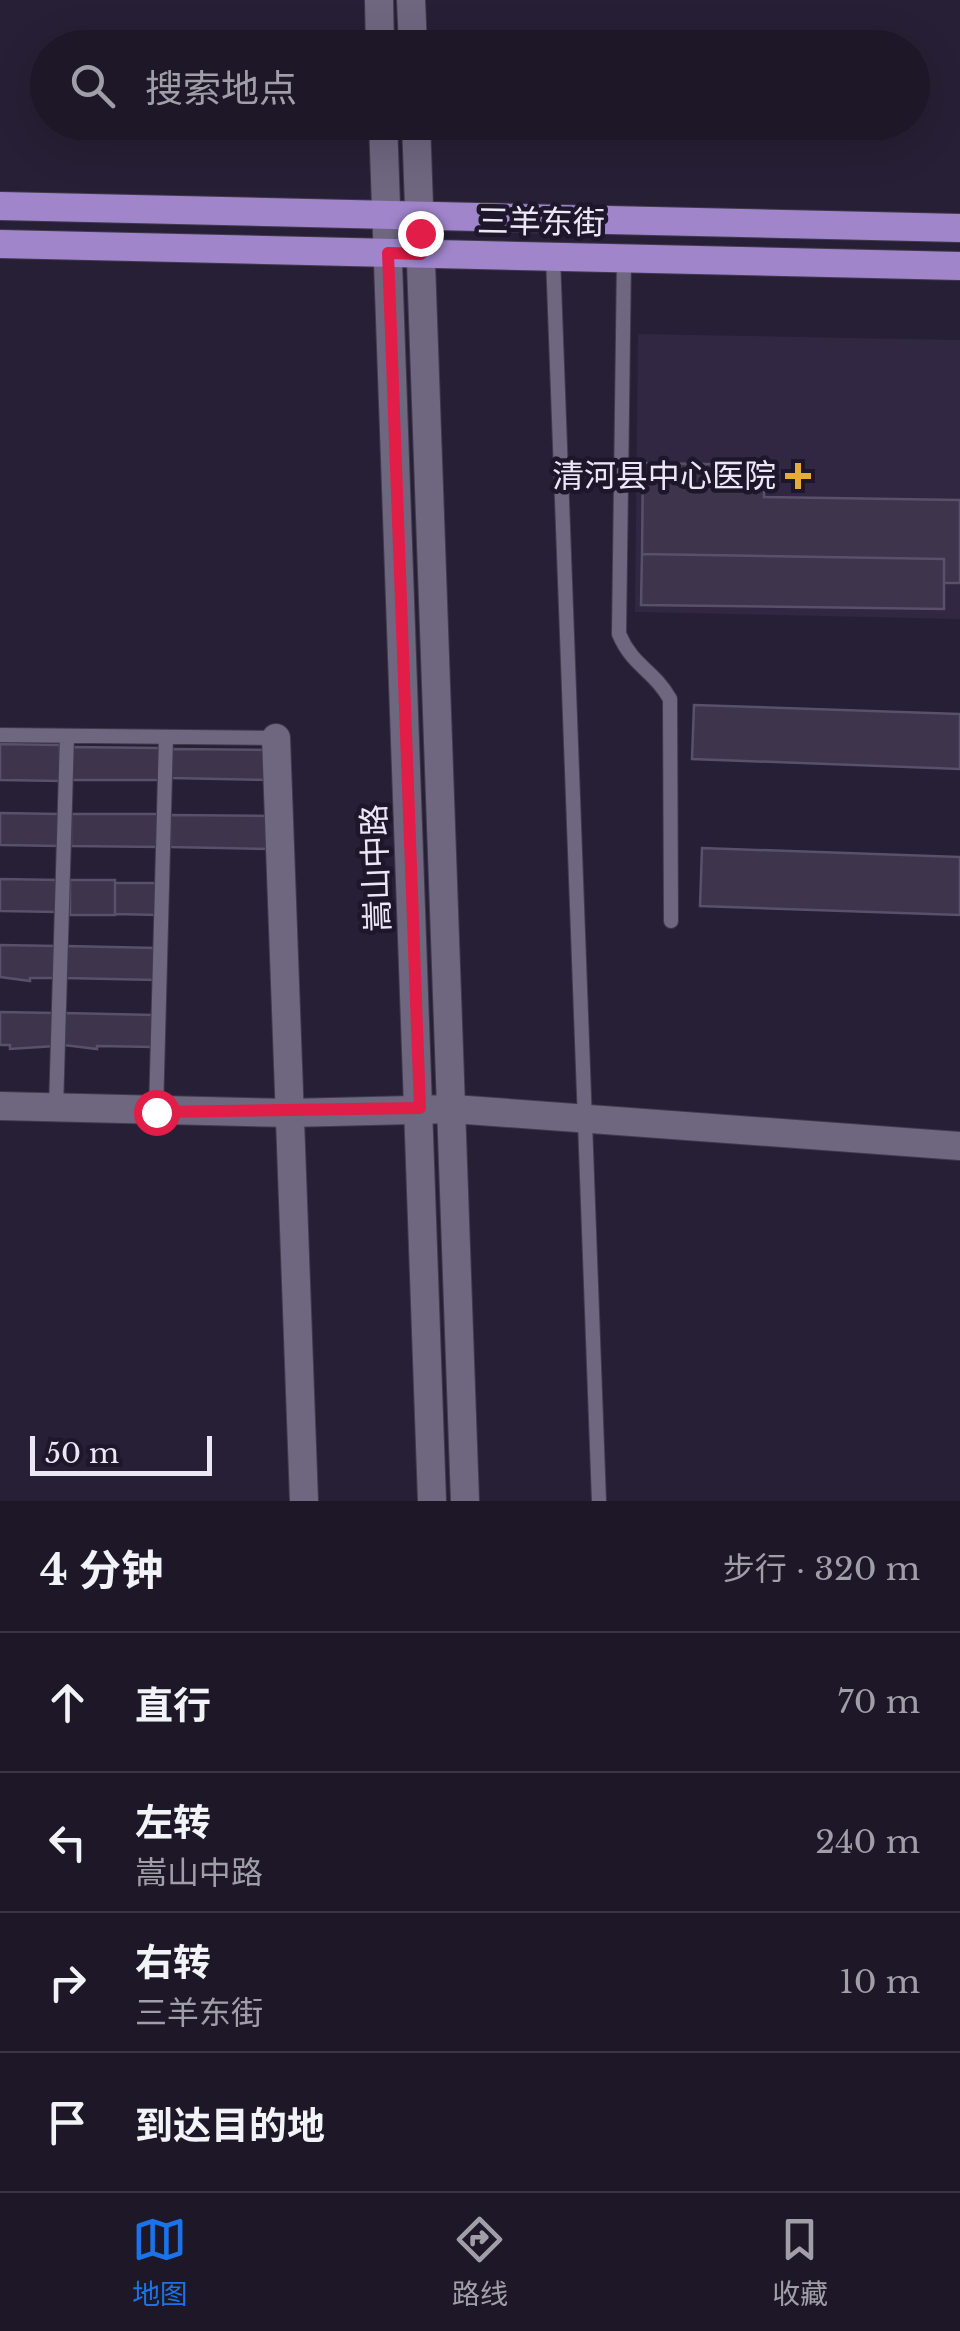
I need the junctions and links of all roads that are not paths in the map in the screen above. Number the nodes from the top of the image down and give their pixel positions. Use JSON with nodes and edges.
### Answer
{"nodes":[{"id":1,"x":378,"y":0,"type":"edge"},
{"id":2,"x":411,"y":0,"type":"edge"},
{"id":3,"x":379,"y":30,"type":"edge"},
{"id":4,"x":412,"y":30,"type":"edge"},
{"id":5,"x":384,"y":140,"type":"edge"},
{"id":6,"x":417,"y":140,"type":"edge"},
{"id":7,"x":0,"y":206,"type":"edge"},
{"id":8,"x":960,"y":228,"type":"edge"},
{"id":9,"x":388,"y":233,"type":"junction"},
{"id":10,"x":420,"y":234,"type":"junction"},
{"id":11,"x":0,"y":244,"type":"edge"},
{"id":12,"x":554,"y":257,"type":"junction"},
{"id":13,"x":624,"y":259,"type":"junction"},
{"id":14,"x":960,"y":266,"type":"edge"},
{"id":15,"x":0,"y":735,"type":"edge"},
{"id":16,"x":67,"y":736,"type":"junction"},
{"id":17,"x":166,"y":737,"type":"junction"},
{"id":18,"x":276,"y":738,"type":"joint"},
{"id":19,"x":671,"y":921,"type":"dead end"},
{"id":20,"x":0,"y":1106,"type":"edge"},
{"id":21,"x":56,"y":1108,"type":"junction"},
{"id":22,"x":420,"y":1108,"type":"junction"},
{"id":23,"x":454,"y":1109,"type":"junction"},
{"id":24,"x":156,"y":1112,"type":"junction"},
{"id":25,"x":290,"y":1112,"type":"junction"},
{"id":26,"x":585,"y":1119,"type":"junction"},
{"id":27,"x":960,"y":1146,"type":"edge"},
{"id":28,"x":304,"y":1501,"type":"edge"},
{"id":29,"x":432,"y":1501,"type":"edge"},
{"id":30,"x":465,"y":1501,"type":"edge"},
{"id":31,"x":598,"y":1501,"type":"edge"}],
"edges":[{"from":1,"to":3,"type":"street"},
{"from":2,"to":4,"type":"street"},
{"from":5,"to":9,"type":"street","name":"嵩山中路"},
{"from":6,"to":10,"type":"street"},
{"from":7,"to":9,"type":"main road","name":"三羊东街"},
{"from":8,"to":10,"type":"main road","name":"三羊东街"},
{"from":9,"to":10,"type":"main road","name":"三羊东街"},
{"from":9,"to":10,"type":"main road","name":"三羊东街"},
{"from":9,"to":11,"type":"main road","name":"三羊东街"},
{"from":9,"to":22,"type":"street","name":"嵩山中路"},
{"from":10,"to":12,"type":"main road","name":"三羊东街"},
{"from":10,"to":23,"type":"street"},
{"from":12,"to":13,"type":"main road","name":"三羊东街"},
{"from":12,"to":26,"type":"lane"},
{"from":13,"to":14,"type":"main road","name":"三羊东街"},
{"from":13,"to":19,"type":"lane"},
{"from":15,"to":16,"type":"lane"},
{"from":16,"to":17,"type":"lane"},
{"from":16,"to":21,"type":"lane"},
{"from":17,"to":18,"type":"lane"},
{"from":17,"to":24,"type":"lane"},
{"from":18,"to":25,"type":"street"},
{"from":20,"to":21,"type":"street"},
{"from":21,"to":24,"type":"street"},
{"from":22,"to":23,"type":"street"},
{"from":22,"to":25,"type":"street"},
{"from":22,"to":29,"type":"street","name":"嵩山中路"},
{"from":23,"to":26,"type":"street"},
{"from":23,"to":30,"type":"street"},
{"from":24,"to":25,"type":"street"},
{"from":25,"to":28,"type":"street"},
{"from":26,"to":27,"type":"street"},
{"from":26,"to":31,"type":"lane"}]}
